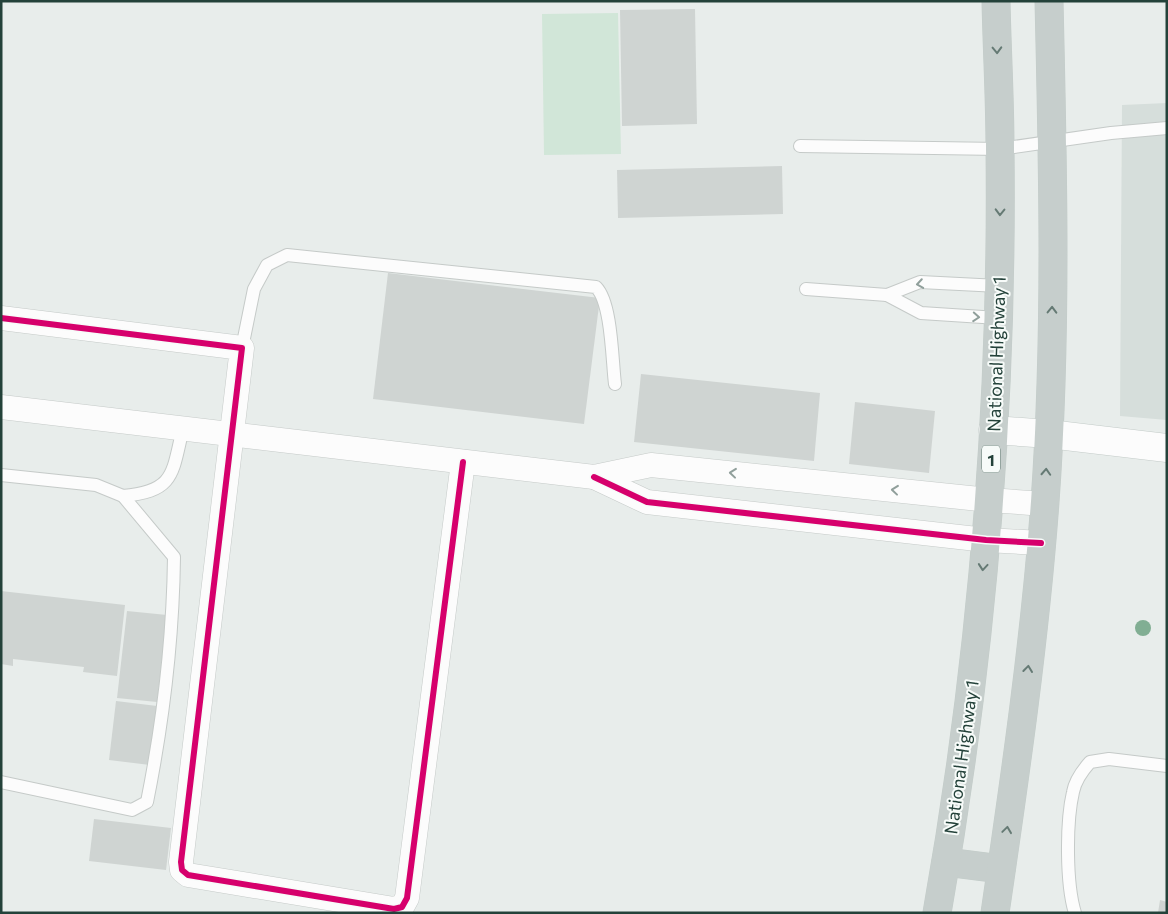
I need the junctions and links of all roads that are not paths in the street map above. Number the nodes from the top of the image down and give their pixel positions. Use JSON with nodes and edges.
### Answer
{"nodes":[{"id":1,"x":996,"y":1,"type":"edge"},
{"id":2,"x":1049,"y":1,"type":"edge"},
{"id":3,"x":1167,"y":128,"type":"edge"},
{"id":4,"x":1052,"y":142,"type":"junction"},
{"id":5,"x":800,"y":146,"type":"dead end"},
{"id":6,"x":1000,"y":148,"type":"junction"},
{"id":7,"x":999,"y":286,"type":"junction"},
{"id":8,"x":806,"y":289,"type":"dead end"},
{"id":9,"x":887,"y":296,"type":"junction"},
{"id":10,"x":1,"y":318,"type":"edge"},
{"id":11,"x":998,"y":318,"type":"junction"},
{"id":12,"x":242,"y":348,"type":"junction"},
{"id":13,"x":615,"y":384,"type":"dead end"},
{"id":14,"x":1,"y":407,"type":"edge"},
{"id":15,"x":182,"y":428,"type":"junction"},
{"id":16,"x":993,"y":430,"type":"junction"},
{"id":17,"x":234,"y":434,"type":"junction"},
{"id":18,"x":1049,"y":434,"type":"junction"},
{"id":19,"x":1167,"y":448,"type":"edge"},
{"id":20,"x":463,"y":462,"type":"junction"},
{"id":21,"x":1,"y":474,"type":"edge"},
{"id":22,"x":594,"y":477,"type":"junction"},
{"id":23,"x":123,"y":496,"type":"junction"},
{"id":24,"x":989,"y":500,"type":"junction"},
{"id":25,"x":1045,"y":504,"type":"junction"},
{"id":26,"x":986,"y":540,"type":"junction"},
{"id":27,"x":1041,"y":543,"type":"junction"},
{"id":28,"x":1167,"y":766,"type":"edge"},
{"id":29,"x":1,"y":782,"type":"edge"},
{"id":30,"x":946,"y":862,"type":"junction"},
{"id":31,"x":1001,"y":869,"type":"junction"},
{"id":32,"x":937,"y":913,"type":"edge"},
{"id":33,"x":995,"y":913,"type":"edge"},
{"id":34,"x":1074,"y":913,"type":"edge"}],
"edges":[{"from":1,"to":6,"type":"highway","name":"National Highway 1","number":"1","one_way":true},
{"from":2,"to":4,"type":"highway"},
{"from":3,"to":4,"type":"lane"},
{"from":4,"to":6,"type":"lane"},
{"from":18,"to":4,"type":"highway","one_way":true},
{"from":5,"to":6,"type":"lane"},
{"from":6,"to":7,"type":"highway","name":"National Highway 1","number":"1","one_way":true},
{"from":7,"to":9,"type":"lane","one_way":true},
{"from":7,"to":11,"type":"highway","name":"National Highway 1","number":"1"},
{"from":8,"to":9,"type":"lane"},
{"from":9,"to":11,"type":"lane","one_way":true},
{"from":10,"to":12,"type":"street"},
{"from":11,"to":16,"type":"highway","name":"National Highway 1","number":"1"},
{"from":12,"to":13,"type":"lane"},
{"from":12,"to":17,"type":"street"},
{"from":14,"to":15,"type":"street"},
{"from":15,"to":17,"type":"street"},
{"from":15,"to":23,"type":"lane"},
{"from":16,"to":18,"type":"main road"},
{"from":16,"to":24,"type":"highway","name":"National Highway 1","number":"1"},
{"from":17,"to":20,"type":"street"},
{"from":17,"to":20,"type":"street"},
{"from":18,"to":19,"type":"main road"},
{"from":25,"to":18,"type":"highway","one_way":true},
{"from":20,"to":22,"type":"street"},
{"from":21,"to":23,"type":"lane"},
{"from":24,"to":22,"type":"street","one_way":true},
{"from":22,"to":26,"type":"street"},
{"from":23,"to":29,"type":"lane"},
{"from":24,"to":25,"type":"street"},
{"from":24,"to":26,"type":"highway","name":"National Highway 1","number":"1"},
{"from":25,"to":27,"type":"highway"},
{"from":26,"to":27,"type":"street"},
{"from":26,"to":30,"type":"highway","name":"National Highway 1","number":"1","one_way":true},
{"from":31,"to":27,"type":"highway","one_way":true},
{"from":28,"to":34,"type":"lane"},
{"from":30,"to":31,"type":"highway"},
{"from":30,"to":32,"type":"highway","name":"National Highway 1","number":"1"},
{"from":31,"to":33,"type":"highway"}]}
